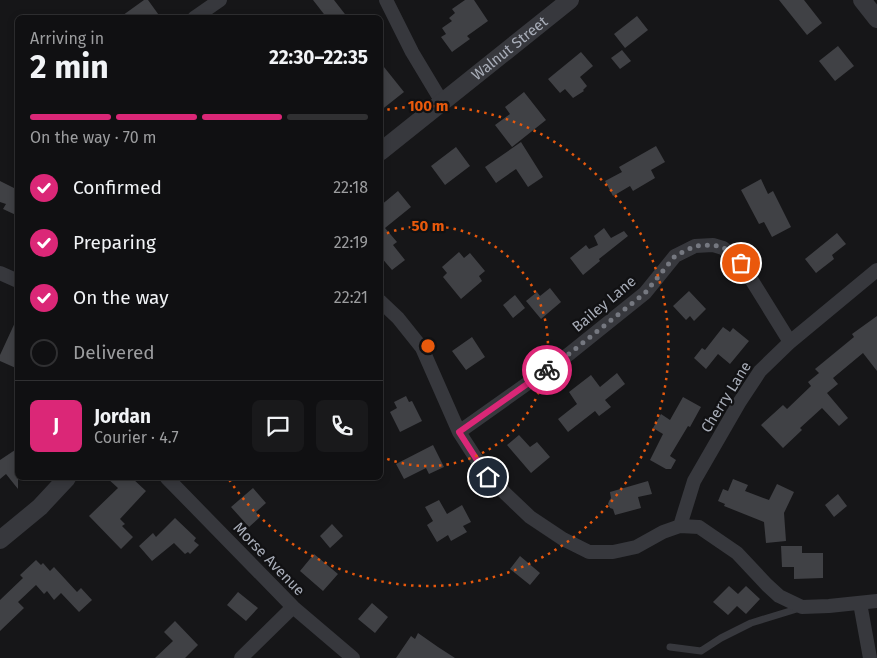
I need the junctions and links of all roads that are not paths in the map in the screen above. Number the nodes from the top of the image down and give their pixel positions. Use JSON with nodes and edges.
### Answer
{"nodes":[{"id":1,"x":220,"y":0,"type":"edge"},
{"id":2,"x":386,"y":0,"type":"edge"},
{"id":3,"x":570,"y":0,"type":"edge"},
{"id":4,"x":862,"y":0,"type":"edge"},
{"id":5,"x":198,"y":15,"type":"edge"},
{"id":6,"x":877,"y":19,"type":"edge"},
{"id":7,"x":442,"y":102,"type":"junction"},
{"id":8,"x":383,"y":150,"type":"edge"},
{"id":9,"x":877,"y":270,"type":"edge"},
{"id":10,"x":0,"y":273,"type":"edge"},
{"id":11,"x":15,"y":280,"type":"edge"},
{"id":12,"x":383,"y":304,"type":"edge"},
{"id":13,"x":790,"y":342,"type":"junction"},
{"id":14,"x":459,"y":432,"type":"junction"},
{"id":15,"x":65,"y":480,"type":"edge"},
{"id":16,"x":169,"y":480,"type":"edge"},
{"id":17,"x":680,"y":526,"type":"junction"},
{"id":18,"x":0,"y":540,"type":"edge"},
{"id":19,"x":877,"y":601,"type":"edge"},
{"id":20,"x":860,"y":604,"type":"junction"},
{"id":21,"x":292,"y":607,"type":"junction"},
{"id":22,"x":802,"y":607,"type":"junction"},
{"id":23,"x":670,"y":647,"type":"dead end"},
{"id":24,"x":241,"y":658,"type":"edge"},
{"id":25,"x":353,"y":658,"type":"edge"},
{"id":26,"x":870,"y":658,"type":"edge"}],
"edges":[{"from":1,"to":5,"type":"street"},
{"from":2,"to":7,"type":"street"},
{"from":3,"to":7,"type":"street","name":"Walnut Street"},
{"from":4,"to":6,"type":"street"},
{"from":7,"to":8,"type":"street","name":"Walnut Street"},
{"from":9,"to":13,"type":"street","name":"Cherry Lane"},
{"from":10,"to":11,"type":"street"},
{"from":12,"to":14,"type":"street"},
{"from":13,"to":14,"type":"street","name":"Bailey Lane"},
{"from":13,"to":17,"type":"street","name":"Cherry Lane"},
{"from":14,"to":17,"type":"street"},
{"from":15,"to":18,"type":"street"},
{"from":16,"to":21,"type":"street","name":"Morse Avenue"},
{"from":17,"to":22,"type":"street"},
{"from":19,"to":20,"type":"street"},
{"from":20,"to":22,"type":"street"},
{"from":20,"to":26,"type":"street"},
{"from":21,"to":24,"type":"street"},
{"from":21,"to":25,"type":"street","name":"Morse Avenue"},
{"from":22,"to":23,"type":"lane"}]}
